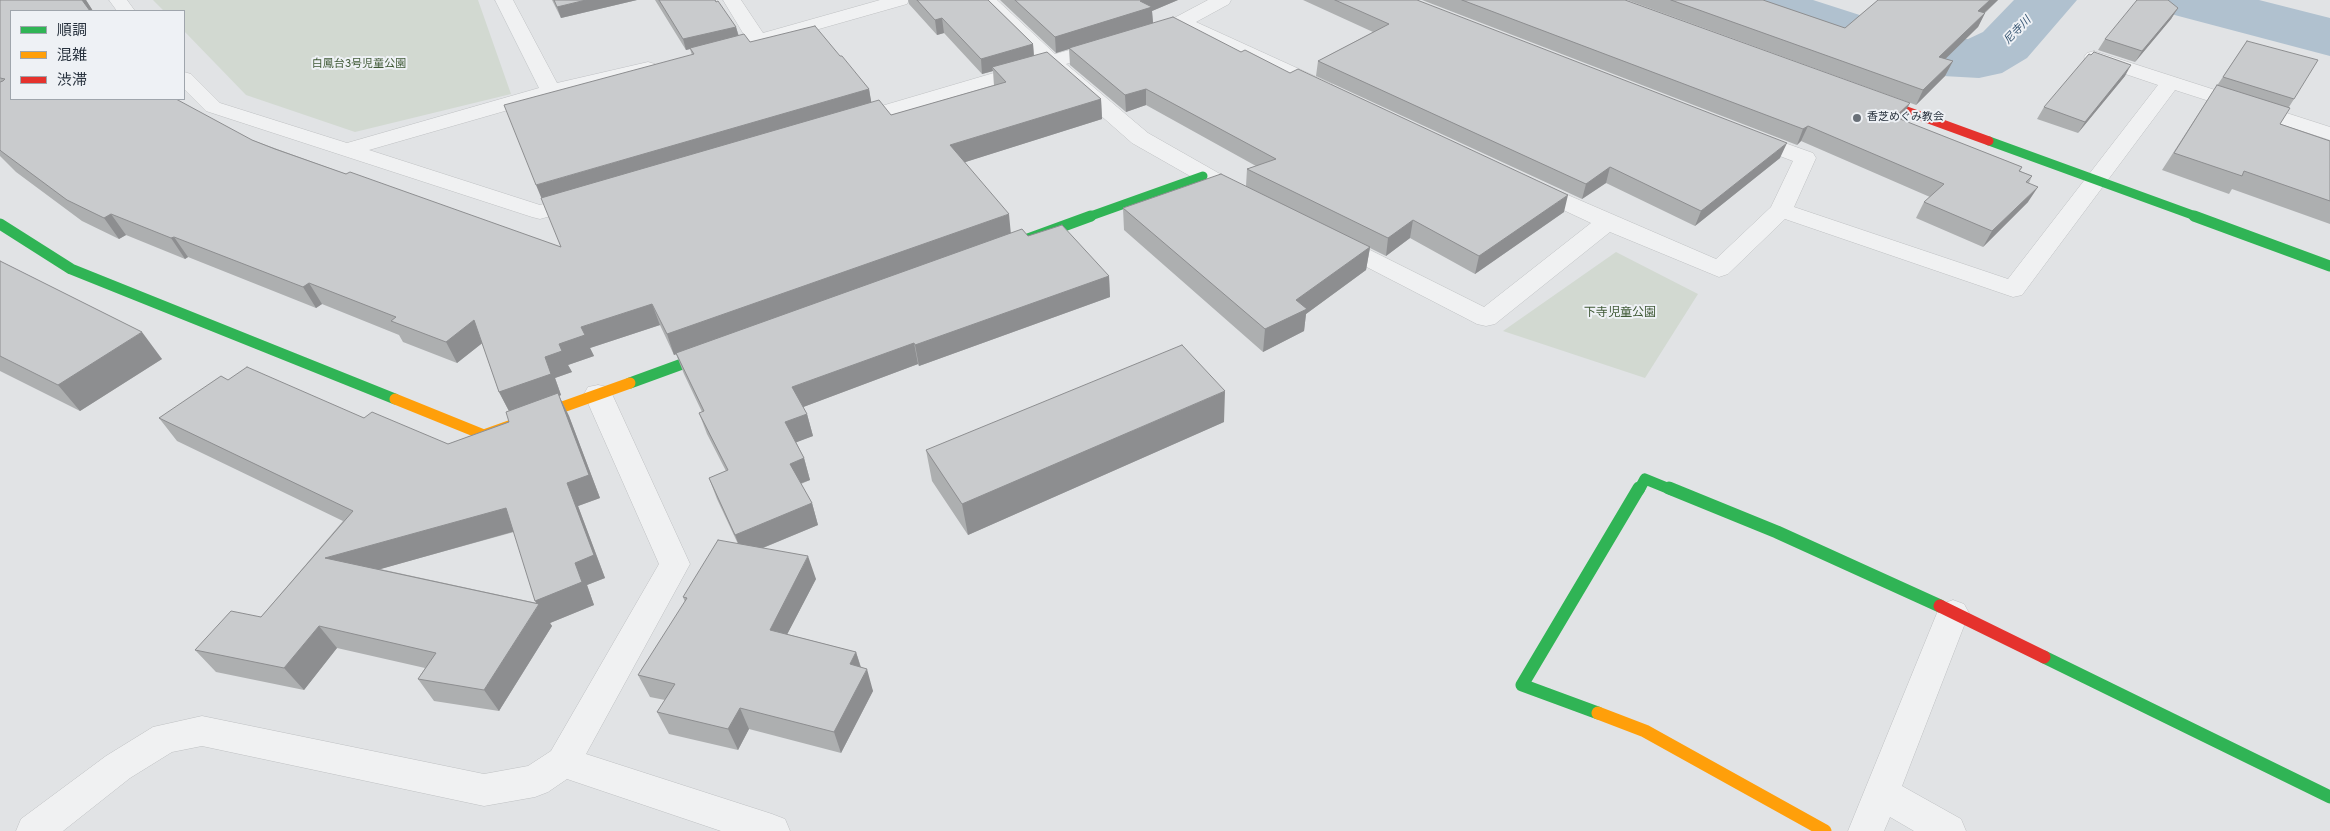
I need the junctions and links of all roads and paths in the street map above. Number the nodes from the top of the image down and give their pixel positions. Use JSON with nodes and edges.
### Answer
{"nodes":[{"id":1,"x":504,"y":0,"type":"edge"},
{"id":2,"x":732,"y":0,"type":"edge"},
{"id":3,"x":900,"y":0,"type":"edge"},
{"id":4,"x":986,"y":0,"type":"edge"},
{"id":5,"x":1222,"y":0,"type":"edge"},
{"id":6,"x":1181,"y":22,"type":"junction"},
{"id":7,"x":1153,"y":30,"type":"edge"},
{"id":8,"x":1126,"y":39,"type":"edge"},
{"id":9,"x":758,"y":41,"type":"junction"},
{"id":10,"x":720,"y":50,"type":"edge"},
{"id":11,"x":2090,"y":56,"type":"edge"},
{"id":12,"x":1052,"y":62,"type":"junction"},
{"id":13,"x":664,"y":64,"type":"edge"},
{"id":14,"x":185,"y":79,"type":"edge"},
{"id":15,"x":2171,"y":82,"type":"junction"},
{"id":16,"x":551,"y":91,"type":"junction"},
{"id":17,"x":1864,"y":96,"type":"edge"},
{"id":18,"x":1342,"y":97,"type":"edge"},
{"id":19,"x":834,"y":126,"type":"edge"},
{"id":20,"x":1732,"y":130,"type":"edge"},
{"id":21,"x":2330,"y":134,"type":"edge"},
{"id":22,"x":346,"y":150,"type":"junction"},
{"id":23,"x":1203,"y":176,"type":"junction"},
{"id":24,"x":1519,"y":180,"type":"edge"},
{"id":25,"x":2096,"y":181,"type":"junction"},
{"id":26,"x":597,"y":196,"type":"edge"},
{"id":27,"x":1247,"y":198,"type":"edge"},
{"id":28,"x":1781,"y":210,"type":"junction"},
{"id":29,"x":1607,"y":222,"type":"junction"},
{"id":30,"x":0,"y":224,"type":"edge"},
{"id":31,"x":1318,"y":234,"type":"edge"},
{"id":32,"x":1017,"y":243,"type":"edge"},
{"id":33,"x":2330,"y":266,"type":"edge"},
{"id":34,"x":728,"y":347,"type":"edge"},
{"id":35,"x":598,"y":394,"type":"junction"},
{"id":36,"x":1953,"y":613,"type":"junction"},
{"id":37,"x":563,"y":762,"type":"junction"},
{"id":38,"x":1881,"y":793,"type":"junction"},
{"id":39,"x":2330,"y":797,"type":"edge"},
{"id":40,"x":34,"y":831,"type":"edge"},
{"id":41,"x":772,"y":831,"type":"edge"},
{"id":42,"x":1825,"y":831,"type":"edge"},
{"id":43,"x":1866,"y":831,"type":"edge"},
{"id":44,"x":1948,"y":831,"type":"edge"}],
"edges":[{"from":1,"to":16,"type":"street"},
{"from":2,"to":9,"type":"street"},
{"from":3,"to":9,"type":"street"},
{"from":4,"to":12,"type":"street"},
{"from":5,"to":6,"type":"street"},
{"from":6,"to":7,"type":"street"},
{"from":6,"to":18,"type":"street"},
{"from":8,"to":12,"type":"street"},
{"from":9,"to":10,"type":"street"},
{"from":11,"to":15,"type":"street"},
{"from":12,"to":19,"type":"street"},
{"from":12,"to":23,"type":"street"},
{"from":13,"to":16,"type":"street"},
{"from":14,"to":22,"type":"street"},
{"from":15,"to":21,"type":"street"},
{"from":15,"to":25,"type":"street"},
{"from":16,"to":22,"type":"street"},
{"from":17,"to":25,"type":"street"},
{"from":20,"to":28,"type":"street"},
{"from":22,"to":26,"type":"street"},
{"from":23,"to":27,"type":"street"},
{"from":23,"to":32,"type":"street"},
{"from":24,"to":29,"type":"street"},
{"from":25,"to":28,"type":"street"},
{"from":25,"to":33,"type":"street"},
{"from":28,"to":29,"type":"street"},
{"from":29,"to":31,"type":"street"},
{"from":30,"to":35,"type":"street"},
{"from":34,"to":35,"type":"street"},
{"from":35,"to":37,"type":"street"},
{"from":36,"to":38,"type":"street"},
{"from":36,"to":39,"type":"street"},
{"from":36,"to":42,"type":"street"},
{"from":37,"to":40,"type":"street"},
{"from":37,"to":41,"type":"street"},
{"from":38,"to":43,"type":"street"},
{"from":38,"to":44,"type":"street"}]}
